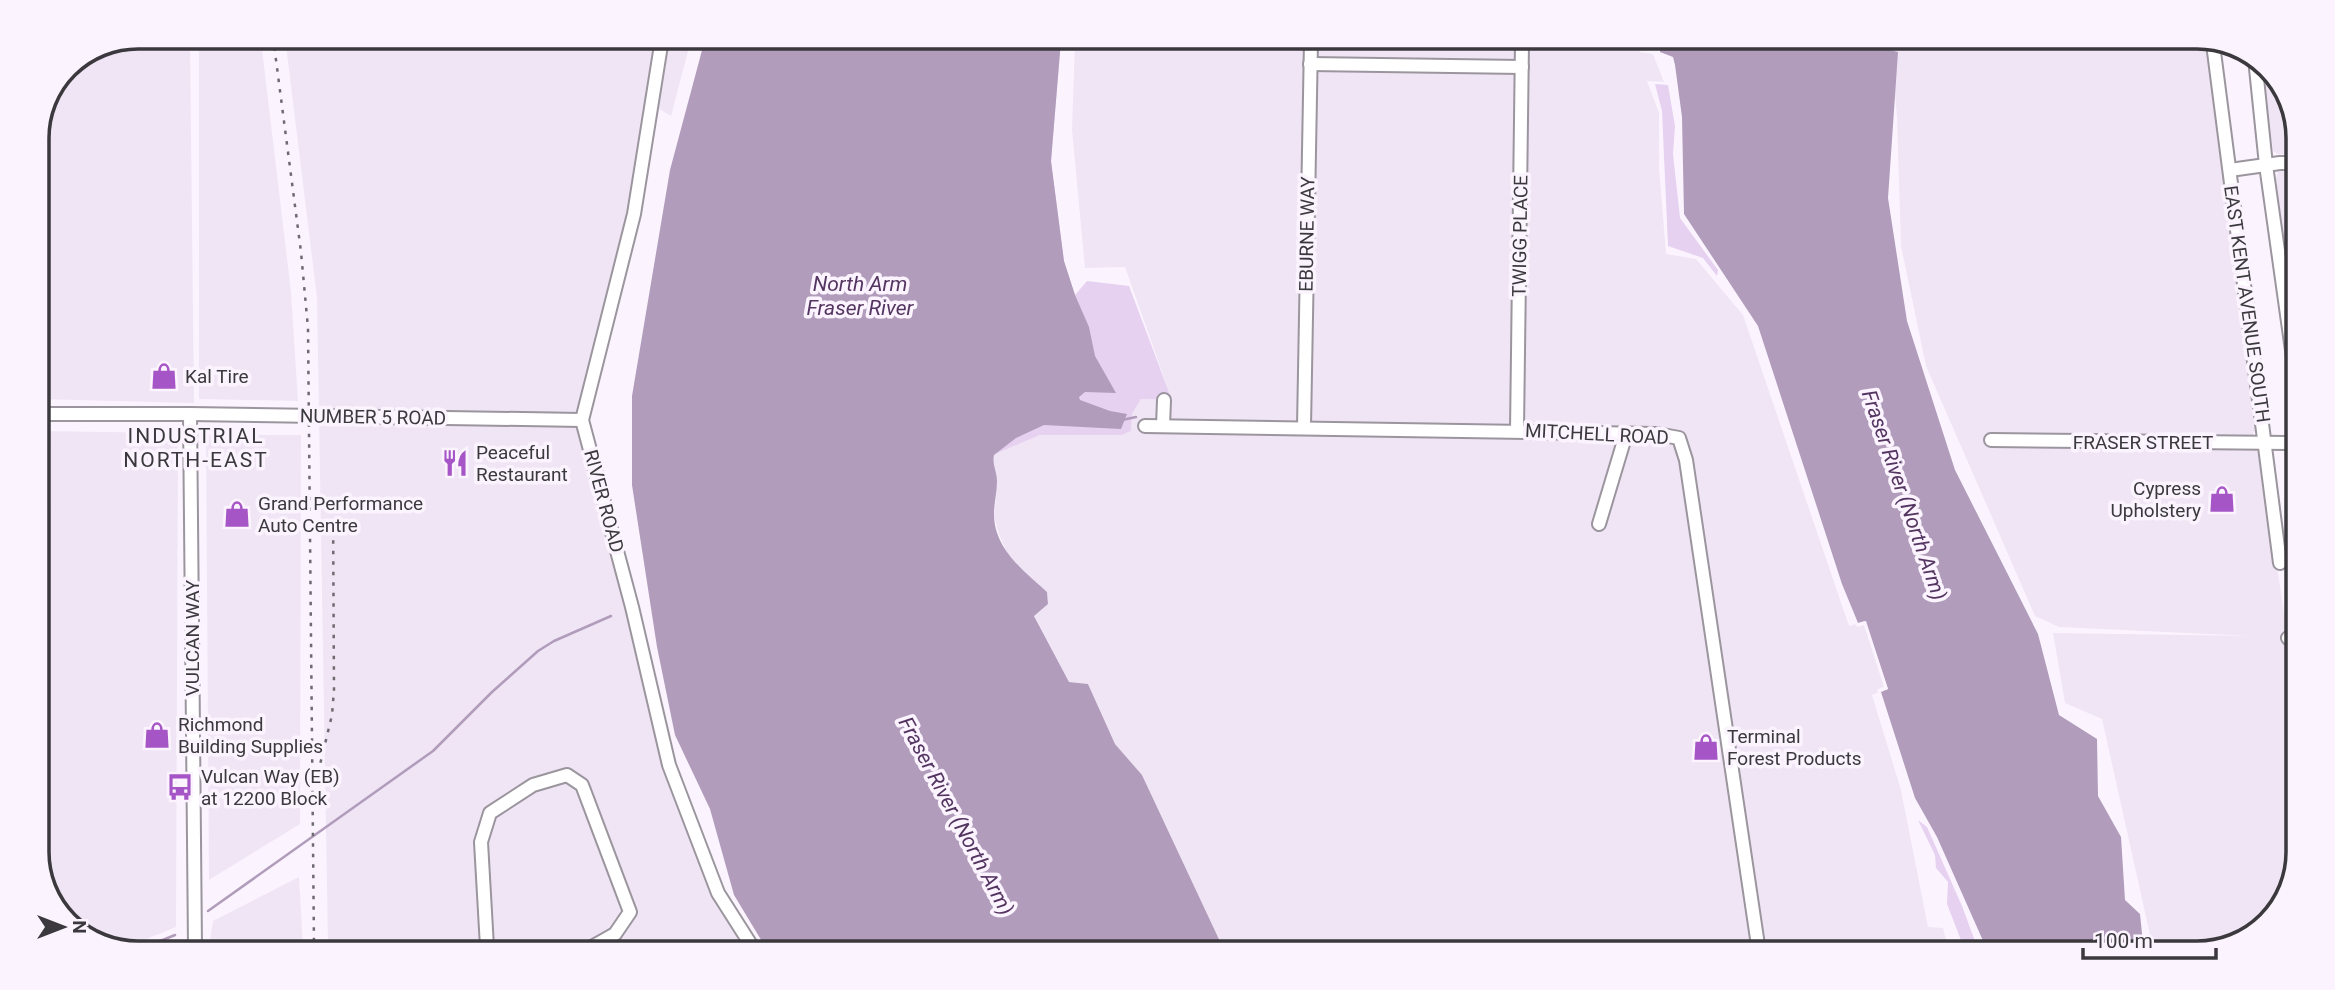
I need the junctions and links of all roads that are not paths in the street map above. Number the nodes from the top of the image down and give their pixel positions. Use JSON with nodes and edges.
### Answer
{"nodes":[{"id":1,"x":660,"y":49,"type":"edge"},
{"id":2,"x":1311,"y":49,"type":"edge"},
{"id":3,"x":1522,"y":49,"type":"edge"},
{"id":4,"x":2214,"y":51,"type":"edge"},
{"id":5,"x":1310,"y":64,"type":"junction"},
{"id":6,"x":1522,"y":67,"type":"junction"},
{"id":7,"x":2256,"y":72,"type":"edge"},
{"id":8,"x":2286,"y":164,"type":"edge"},
{"id":9,"x":2266,"y":165,"type":"junction"},
{"id":10,"x":2230,"y":170,"type":"junction"},
{"id":11,"x":2286,"y":308,"type":"edge"},
{"id":12,"x":1164,"y":400,"type":"dead end"},
{"id":13,"x":49,"y":414,"type":"edge"},
{"id":14,"x":190,"y":414,"type":"junction"},
{"id":15,"x":582,"y":420,"type":"junction"},
{"id":16,"x":1145,"y":426,"type":"dead end"},
{"id":17,"x":1163,"y":426,"type":"junction"},
{"id":18,"x":1304,"y":427,"type":"junction"},
{"id":19,"x":1517,"y":430,"type":"junction"},
{"id":20,"x":1626,"y":434,"type":"junction"},
{"id":21,"x":1991,"y":440,"type":"dead end"},
{"id":22,"x":2266,"y":443,"type":"junction"},
{"id":23,"x":2286,"y":443,"type":"edge"},
{"id":24,"x":1599,"y":524,"type":"dead end"},
{"id":25,"x":2280,"y":563,"type":"dead end"},
{"id":26,"x":194,"y":941,"type":"edge"},
{"id":27,"x":486,"y":941,"type":"edge"},
{"id":28,"x":603,"y":941,"type":"edge"},
{"id":29,"x":749,"y":941,"type":"edge"},
{"id":30,"x":1757,"y":941,"type":"edge"}],
"edges":[{"from":1,"to":15,"type":"street","name":"RIVER ROAD"},
{"from":2,"to":5,"type":"street","name":"EBURNE WAY"},
{"from":3,"to":6,"type":"street","name":"TWIGG PLACE"},
{"from":4,"to":10,"type":"street","name":"EAST KENT AVENUE SOUTH"},
{"from":5,"to":6,"type":"street"},
{"from":5,"to":18,"type":"street","name":"EBURNE WAY"},
{"from":6,"to":19,"type":"street","name":"TWIGG PLACE"},
{"from":7,"to":9,"type":"street"},
{"from":8,"to":9,"type":"street"},
{"from":9,"to":10,"type":"street"},
{"from":9,"to":11,"type":"street"},
{"from":10,"to":22,"type":"street","name":"EAST KENT AVENUE SOUTH"},
{"from":12,"to":17,"type":"street"},
{"from":13,"to":14,"type":"street","name":"NUMBER 5 ROAD"},
{"from":14,"to":15,"type":"street","name":"NUMBER 5 ROAD"},
{"from":14,"to":26,"type":"street","name":"VULCAN WAY"},
{"from":15,"to":29,"type":"street","name":"RIVER ROAD"},
{"from":16,"to":17,"type":"street","name":"MITCHELL ROAD"},
{"from":17,"to":18,"type":"street","name":"MITCHELL ROAD"},
{"from":18,"to":19,"type":"street","name":"MITCHELL ROAD"},
{"from":19,"to":20,"type":"street","name":"MITCHELL ROAD"},
{"from":20,"to":24,"type":"street"},
{"from":20,"to":30,"type":"street","name":"MITCHELL ROAD"},
{"from":21,"to":22,"type":"street","name":"FRASER STREET"},
{"from":22,"to":23,"type":"street","name":"FRASER STREET"},
{"from":22,"to":25,"type":"street","name":"EAST KENT AVENUE SOUTH"},
{"from":27,"to":28,"type":"street"}]}
